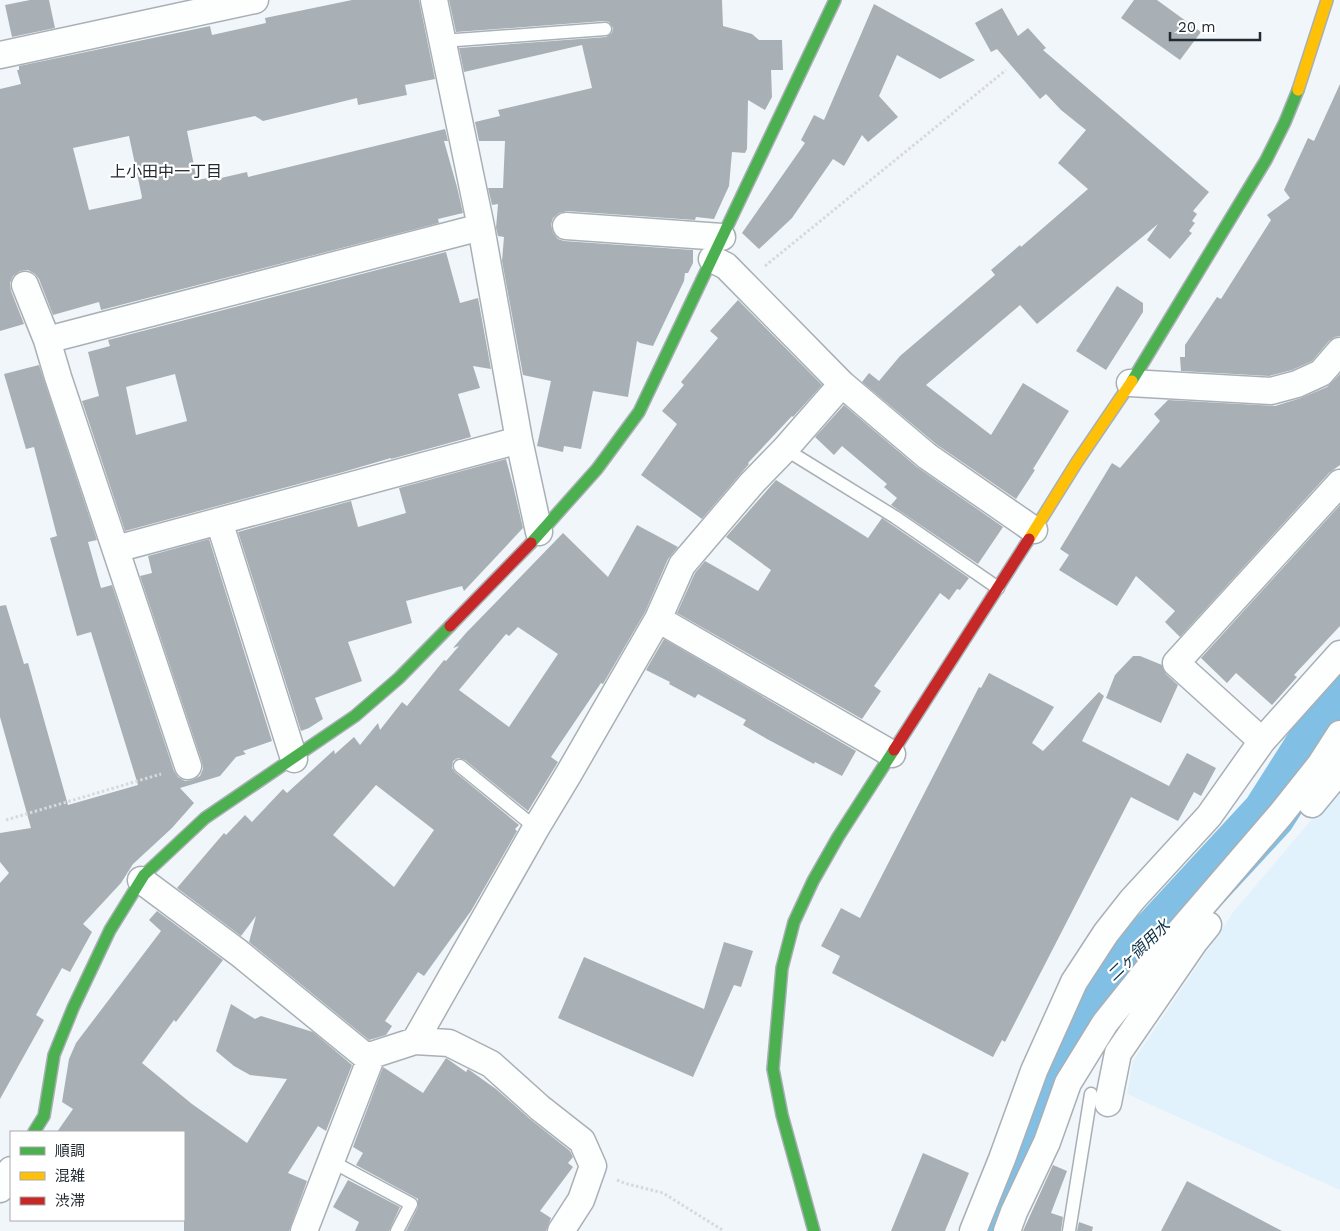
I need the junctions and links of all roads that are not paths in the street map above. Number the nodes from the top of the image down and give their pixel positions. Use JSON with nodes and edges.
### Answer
{"nodes":[{"id":1,"x":255,"y":0,"type":"edge"},
{"id":2,"x":434,"y":0,"type":"edge"},
{"id":3,"x":835,"y":0,"type":"edge"},
{"id":4,"x":1326,"y":0,"type":"edge"},
{"id":5,"x":605,"y":29,"type":"dead end"},
{"id":6,"x":443,"y":41,"type":"junction"},
{"id":7,"x":0,"y":55,"type":"edge"},
{"id":8,"x":566,"y":226,"type":"dead end"},
{"id":9,"x":482,"y":227,"type":"junction"},
{"id":10,"x":717,"y":248,"type":"junction"},
{"id":11,"x":25,"y":285,"type":"dead end"},
{"id":12,"x":47,"y":340,"type":"junction"},
{"id":13,"x":1340,"y":351,"type":"edge"},
{"id":14,"x":1130,"y":383,"type":"junction"},
{"id":15,"x":842,"y":384,"type":"junction"},
{"id":16,"x":519,"y":440,"type":"junction"},
{"id":17,"x":785,"y":449,"type":"junction"},
{"id":18,"x":1340,"y":484,"type":"edge"},
{"id":19,"x":219,"y":521,"type":"junction"},
{"id":20,"x":1034,"y":530,"type":"junction"},
{"id":21,"x":539,"y":532,"type":"junction"},
{"id":22,"x":116,"y":549,"type":"junction"},
{"id":23,"x":998,"y":588,"type":"junction"},
{"id":24,"x":658,"y":619,"type":"junction"},
{"id":25,"x":1340,"y":654,"type":"edge"},
{"id":26,"x":1340,"y":734,"type":"edge"},
{"id":27,"x":1262,"y":741,"type":"junction"},
{"id":28,"x":892,"y":754,"type":"junction"},
{"id":29,"x":294,"y":759,"type":"junction"},
{"id":30,"x":188,"y":766,"type":"road end"},
{"id":31,"x":460,"y":766,"type":"dead end"},
{"id":32,"x":1340,"y":770,"type":"edge"},
{"id":33,"x":536,"y":828,"type":"junction"},
{"id":34,"x":141,"y":880,"type":"junction"},
{"id":35,"x":415,"y":1041,"type":"junction"},
{"id":36,"x":372,"y":1054,"type":"junction"},
{"id":37,"x":1099,"y":1098,"type":"joint"},
{"id":38,"x":35,"y":1131,"type":"edge"},
{"id":39,"x":331,"y":1161,"type":"junction"},
{"id":40,"x":10,"y":1172,"type":"edge"},
{"id":41,"x":0,"y":1189,"type":"edge"},
{"id":42,"x":304,"y":1231,"type":"edge"},
{"id":43,"x":397,"y":1231,"type":"edge"},
{"id":44,"x":561,"y":1231,"type":"edge"},
{"id":45,"x":814,"y":1231,"type":"edge"},
{"id":46,"x":973,"y":1231,"type":"edge"},
{"id":47,"x":1007,"y":1231,"type":"edge"},
{"id":48,"x":1069,"y":1231,"type":"edge"}],
"edges":[{"from":1,"to":7,"type":"street"},
{"from":2,"to":6,"type":"street"},
{"from":3,"to":10,"type":"street"},
{"from":4,"to":14,"type":"street"},
{"from":5,"to":6,"type":"lane"},
{"from":6,"to":9,"type":"street"},
{"from":8,"to":10,"type":"street"},
{"from":9,"to":12,"type":"street"},
{"from":9,"to":16,"type":"street"},
{"from":10,"to":15,"type":"street"},
{"from":10,"to":21,"type":"street"},
{"from":11,"to":12,"type":"street"},
{"from":12,"to":22,"type":"street"},
{"from":13,"to":14,"type":"street"},
{"from":14,"to":20,"type":"street"},
{"from":15,"to":17,"type":"street"},
{"from":15,"to":20,"type":"street"},
{"from":16,"to":19,"type":"street"},
{"from":16,"to":21,"type":"street"},
{"from":17,"to":23,"type":"lane"},
{"from":17,"to":24,"type":"street"},
{"from":18,"to":27,"type":"street"},
{"from":19,"to":22,"type":"street"},
{"from":19,"to":29,"type":"street"},
{"from":20,"to":23,"type":"street"},
{"from":21,"to":29,"type":"street"},
{"from":22,"to":30,"type":"street"},
{"from":23,"to":28,"type":"street"},
{"from":24,"to":28,"type":"street"},
{"from":24,"to":33,"type":"street"},
{"from":25,"to":27,"type":"street"},
{"from":26,"to":47,"type":"street"},
{"from":27,"to":46,"type":"street"},
{"from":28,"to":45,"type":"street"},
{"from":29,"to":34,"type":"street"},
{"from":31,"to":33,"type":"lane"},
{"from":32,"to":37,"type":"street"},
{"from":33,"to":35,"type":"street"},
{"from":34,"to":36,"type":"street"},
{"from":34,"to":38,"type":"street"},
{"from":35,"to":36,"type":"street"},
{"from":35,"to":44,"type":"street"},
{"from":36,"to":39,"type":"street"},
{"from":37,"to":48,"type":"lane"},
{"from":39,"to":42,"type":"street"},
{"from":39,"to":43,"type":"lane"},
{"from":40,"to":41,"type":"street"}]}
